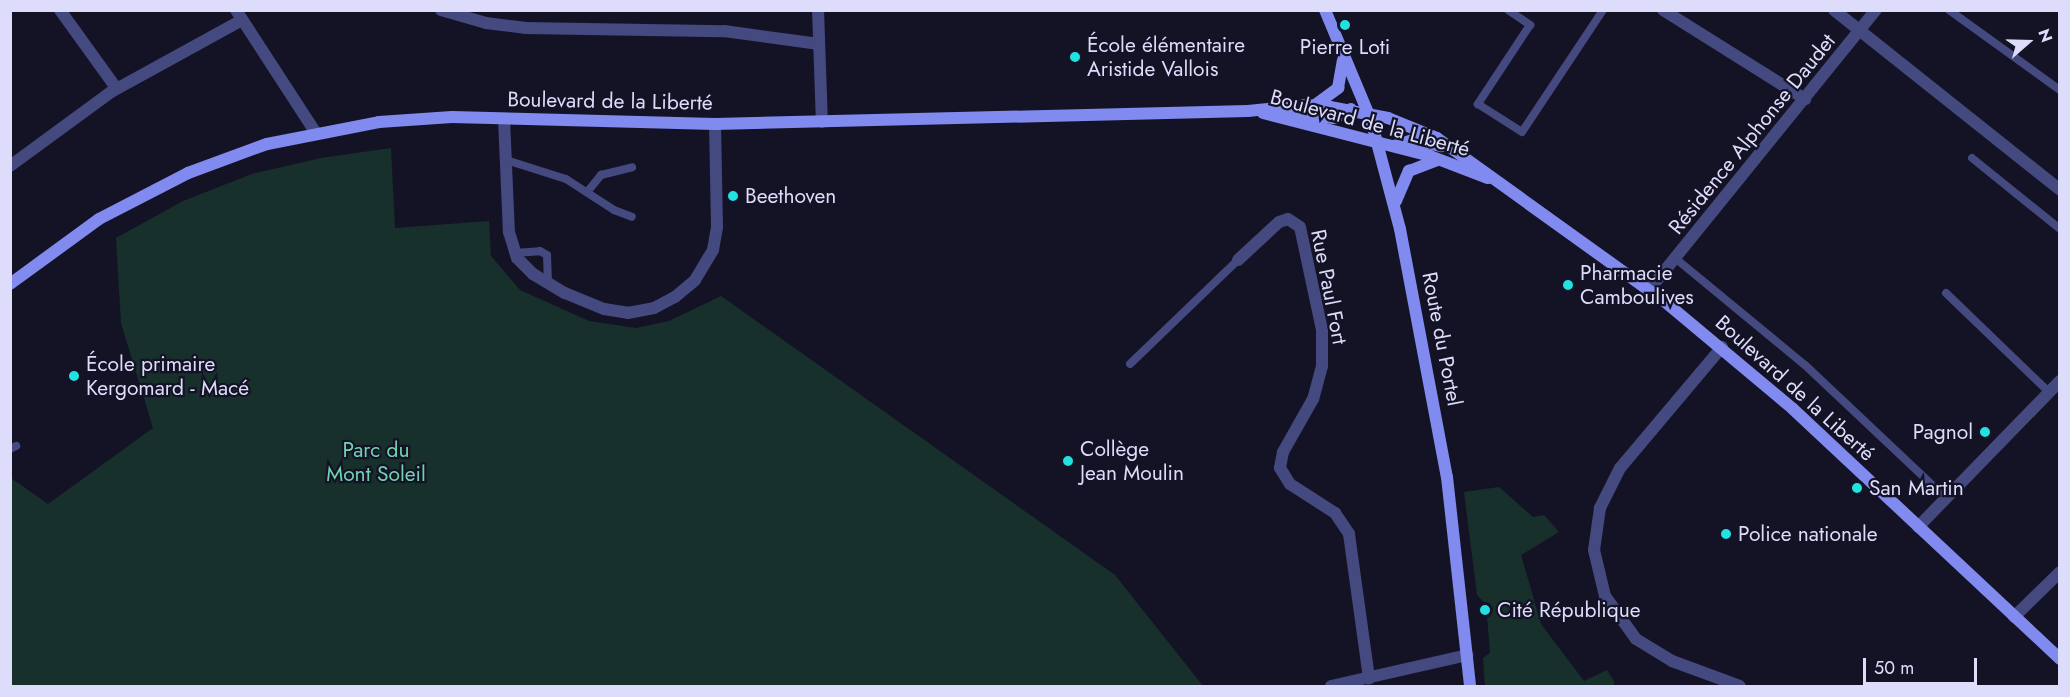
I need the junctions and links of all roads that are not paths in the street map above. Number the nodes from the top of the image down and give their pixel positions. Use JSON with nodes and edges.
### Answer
{"nodes":[{"id":1,"x":60,"y":10,"type":"edge"},
{"id":2,"x":441,"y":10,"type":"edge"},
{"id":3,"x":818,"y":10,"type":"edge"},
{"id":4,"x":1324,"y":10,"type":"edge"},
{"id":5,"x":1508,"y":10,"type":"edge"},
{"id":6,"x":1604,"y":10,"type":"edge"},
{"id":7,"x":1663,"y":10,"type":"edge"},
{"id":8,"x":1834,"y":10,"type":"edge"},
{"id":9,"x":1876,"y":10,"type":"edge"},
{"id":10,"x":1949,"y":10,"type":"edge"},
{"id":11,"x":239,"y":15,"type":"edge"},
{"id":12,"x":1861,"y":30,"type":"junction"},
{"id":13,"x":819,"y":44,"type":"junction"},
{"id":14,"x":1342,"y":50,"type":"junction"},
{"id":15,"x":1355,"y":80,"type":"junction"},
{"id":16,"x":117,"y":89,"type":"junction"},
{"id":17,"x":2060,"y":90,"type":"edge"},
{"id":18,"x":1805,"y":99,"type":"junction"},
{"id":19,"x":1315,"y":105,"type":"junction"},
{"id":20,"x":1248,"y":111,"type":"junction"},
{"id":21,"x":1349,"y":111,"type":"junction"},
{"id":22,"x":1275,"y":115,"type":"junction"},
{"id":23,"x":1369,"y":115,"type":"junction"},
{"id":24,"x":504,"y":118,"type":"junction"},
{"id":25,"x":822,"y":122,"type":"junction"},
{"id":26,"x":715,"y":124,"type":"junction"},
{"id":27,"x":316,"y":133,"type":"junction"},
{"id":28,"x":1378,"y":142,"type":"junction"},
{"id":29,"x":1394,"y":146,"type":"junction"},
{"id":30,"x":1456,"y":150,"type":"junction"},
{"id":31,"x":1972,"y":158,"type":"dead end"},
{"id":32,"x":506,"y":160,"type":"junction"},
{"id":33,"x":1443,"y":160,"type":"junction"},
{"id":34,"x":1384,"y":163,"type":"junction"},
{"id":35,"x":10,"y":166,"type":"edge"},
{"id":36,"x":632,"y":167,"type":"dead end"},
{"id":37,"x":2060,"y":190,"type":"edge"},
{"id":38,"x":588,"y":191,"type":"junction"},
{"id":39,"x":1513,"y":191,"type":"junction"},
{"id":40,"x":1395,"y":208,"type":"junction"},
{"id":41,"x":632,"y":217,"type":"dead end"},
{"id":42,"x":2060,"y":229,"type":"edge"},
{"id":43,"x":514,"y":253,"type":"junction"},
{"id":44,"x":1675,"y":258,"type":"junction"},
{"id":45,"x":1238,"y":260,"type":"joint"},
{"id":46,"x":10,"y":284,"type":"edge"},
{"id":47,"x":548,"y":284,"type":"junction"},
{"id":48,"x":1649,"y":290,"type":"junction"},
{"id":49,"x":1947,"y":293,"type":"dead end"},
{"id":50,"x":1722,"y":347,"type":"junction"},
{"id":51,"x":1130,"y":364,"type":"dead end"},
{"id":52,"x":2056,"y":387,"type":"edge"},
{"id":53,"x":1946,"y":498,"type":"junction"},
{"id":54,"x":1918,"y":527,"type":"junction"},
{"id":55,"x":2060,"y":572,"type":"edge"},
{"id":56,"x":2014,"y":617,"type":"junction"},
{"id":57,"x":1468,"y":655,"type":"junction"},
{"id":58,"x":2060,"y":659,"type":"edge"},
{"id":59,"x":1369,"y":679,"type":"junction"},
{"id":60,"x":1330,"y":687,"type":"edge"},
{"id":61,"x":1470,"y":687,"type":"edge"},
{"id":62,"x":1740,"y":687,"type":"edge"}],
"edges":[{"from":1,"to":16,"type":"street"},
{"from":2,"to":13,"type":"street"},
{"from":3,"to":13,"type":"street"},
{"from":4,"to":14,"type":"main road","name":"Route du Portel"},
{"from":5,"to":6,"type":"lane"},
{"from":7,"to":18,"type":"street"},
{"from":8,"to":12,"type":"street"},
{"from":9,"to":12,"type":"street","name":"Résidence Alphonse Daudet"},
{"from":10,"to":17,"type":"lane"},
{"from":11,"to":16,"type":"street"},
{"from":11,"to":27,"type":"street"},
{"from":12,"to":18,"type":"street","name":"Résidence Alphonse Daudet"},
{"from":12,"to":37,"type":"street"},
{"from":13,"to":25,"type":"street"},
{"from":14,"to":15,"type":"main road","name":"Route du Portel"},
{"from":14,"to":19,"type":"main road"},
{"from":15,"to":21,"type":"main road"},
{"from":15,"to":23,"type":"main road","name":"Route du Portel"},
{"from":16,"to":35,"type":"street"},
{"from":18,"to":44,"type":"street","name":"Résidence Alphonse Daudet"},
{"from":19,"to":20,"type":"main road","name":"Boulevard de la Liberté"},
{"from":19,"to":21,"type":"main road","name":"Boulevard de la Liberté"},
{"from":20,"to":22,"type":"main road","name":"Boulevard de la Liberté"},
{"from":20,"to":25,"type":"main road","name":"Boulevard de la Liberté"},
{"from":21,"to":22,"type":"main road"},
{"from":21,"to":23,"type":"main road","name":"Boulevard de la Liberté"},
{"from":22,"to":28,"type":"main road","name":"Boulevard de la Liberté"},
{"from":23,"to":28,"type":"main road","name":"Route du Portel"},
{"from":23,"to":30,"type":"main road","name":"Boulevard de la Liberté"},
{"from":24,"to":26,"type":"main road","name":"Boulevard de la Liberté"},
{"from":24,"to":27,"type":"main road","name":"Boulevard de la Liberté"},
{"from":24,"to":32,"type":"street"},
{"from":25,"to":26,"type":"main road","name":"Boulevard de la Liberté"},
{"from":26,"to":47,"type":"street"},
{"from":27,"to":46,"type":"main road","name":"Boulevard de la Liberté"},
{"from":28,"to":29,"type":"main road","name":"Boulevard de la Liberté"},
{"from":28,"to":34,"type":"main road","name":"Route du Portel"},
{"from":29,"to":30,"type":"main road"},
{"from":29,"to":33,"type":"main road","name":"Boulevard de la Liberté"},
{"from":29,"to":34,"type":"main road"},
{"from":30,"to":39,"type":"main road","name":"Boulevard de la Liberté"},
{"from":31,"to":42,"type":"lane"},
{"from":32,"to":38,"type":"lane"},
{"from":32,"to":43,"type":"street"},
{"from":33,"to":39,"type":"main road","name":"Boulevard de la Liberté"},
{"from":33,"to":40,"type":"main road"},
{"from":34,"to":40,"type":"main road","name":"Route du Portel"},
{"from":36,"to":38,"type":"lane"},
{"from":38,"to":41,"type":"lane"},
{"from":39,"to":48,"type":"main road","name":"Boulevard de la Liberté"},
{"from":40,"to":57,"type":"main road","name":"Route du Portel"},
{"from":43,"to":47,"type":"street"},
{"from":43,"to":47,"type":"lane"},
{"from":44,"to":48,"type":"street","name":"Résidence Alphonse Daudet"},
{"from":44,"to":53,"type":"lane"},
{"from":45,"to":51,"type":"lane"},
{"from":45,"to":59,"type":"street","name":"Rue Paul Fort"},
{"from":48,"to":50,"type":"main road","name":"Boulevard de la Liberté"},
{"from":49,"to":52,"type":"lane"},
{"from":50,"to":54,"type":"main road","name":"Boulevard de la Liberté"},
{"from":50,"to":62,"type":"street"},
{"from":52,"to":53,"type":"street"},
{"from":53,"to":54,"type":"street"},
{"from":54,"to":56,"type":"main road","name":"Boulevard de la Liberté"},
{"from":55,"to":56,"type":"street"},
{"from":56,"to":58,"type":"main road","name":"Boulevard de la Liberté"},
{"from":57,"to":59,"type":"street"},
{"from":57,"to":61,"type":"main road","name":"Route du Portel"},
{"from":59,"to":60,"type":"street"}]}
